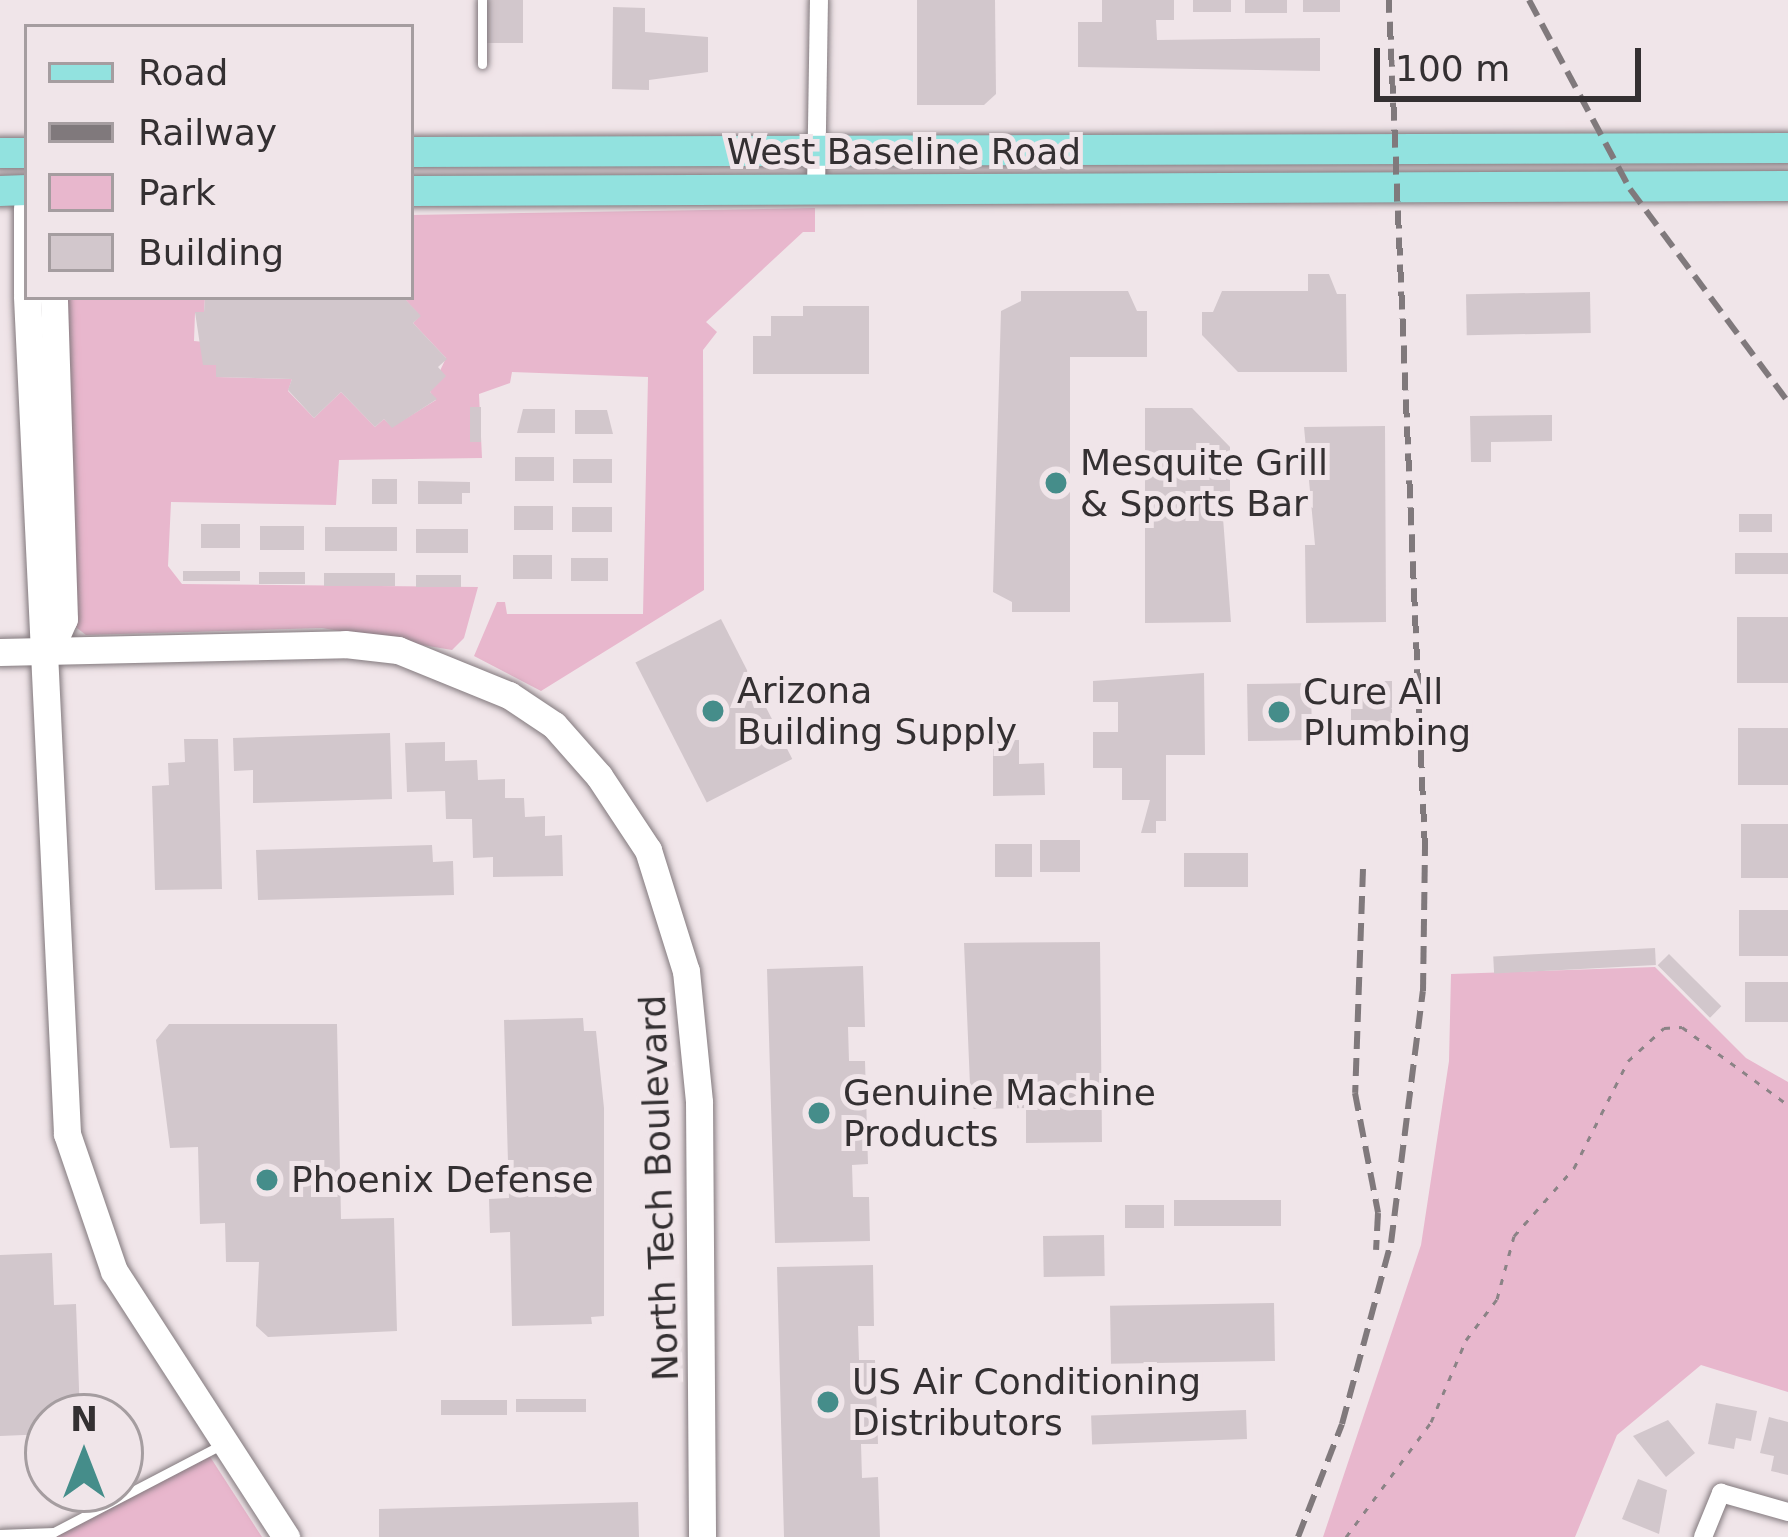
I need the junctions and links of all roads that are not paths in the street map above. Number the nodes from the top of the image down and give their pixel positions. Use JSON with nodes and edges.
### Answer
{"nodes":[{"id":1,"x":482,"y":0,"type":"edge"},
{"id":2,"x":819,"y":0,"type":"edge"},
{"id":3,"x":482,"y":64,"type":"dead end"},
{"id":4,"x":414,"y":152,"type":"edge"},
{"id":5,"x":820,"y":152,"type":"junction"},
{"id":6,"x":1183,"y":152,"type":"junction"},
{"id":7,"x":1788,"y":152,"type":"edge"},
{"id":8,"x":1788,"y":186,"type":"edge"},
{"id":9,"x":1692,"y":189,"type":"junction"},
{"id":10,"x":816,"y":190,"type":"junction"},
{"id":11,"x":1183,"y":190,"type":"junction"},
{"id":12,"x":414,"y":191,"type":"edge"},
{"id":13,"x":28,"y":300,"type":"edge"},
{"id":14,"x":54,"y":300,"type":"edge"},
{"id":15,"x":45,"y":471,"type":"junction"},
{"id":16,"x":50,"y":650,"type":"junction"},
{"id":17,"x":0,"y":652,"type":"edge"},
{"id":18,"x":225,"y":1443,"type":"junction"},
{"id":19,"x":1788,"y":1512,"type":"edge"},
{"id":20,"x":0,"y":1534,"type":"edge"},
{"id":21,"x":286,"y":1537,"type":"edge"},
{"id":22,"x":702,"y":1537,"type":"edge"},
{"id":23,"x":1703,"y":1537,"type":"edge"}],
"edges":[{"from":1,"to":3,"type":"lane"},
{"from":2,"to":5,"type":"street"},
{"from":4,"to":5,"type":"main road","name":"West Baseline Road"},
{"from":5,"to":6,"type":"main road","name":"West Baseline Road"},
{"from":5,"to":10,"type":"street"},
{"from":6,"to":7,"type":"main road","name":"West Baseline Road"},
{"from":6,"to":11,"type":"main road"},
{"from":7,"to":9,"type":"main road"},
{"from":8,"to":9,"type":"main road","name":"West Baseline Road"},
{"from":9,"to":11,"type":"main road","name":"West Baseline Road"},
{"from":10,"to":11,"type":"main road","name":"West Baseline Road"},
{"from":10,"to":12,"type":"main road","name":"West Baseline Road"},
{"from":13,"to":15,"type":"street"},
{"from":14,"to":15,"type":"street"},
{"from":15,"to":16,"type":"street"},
{"from":16,"to":17,"type":"street","name":"North Tech Boulevard"},
{"from":16,"to":18,"type":"street"},
{"from":16,"to":22,"type":"street","name":"North Tech Boulevard"},
{"from":18,"to":20,"type":"lane"},
{"from":18,"to":21,"type":"street"},
{"from":19,"to":23,"type":"street"}]}
